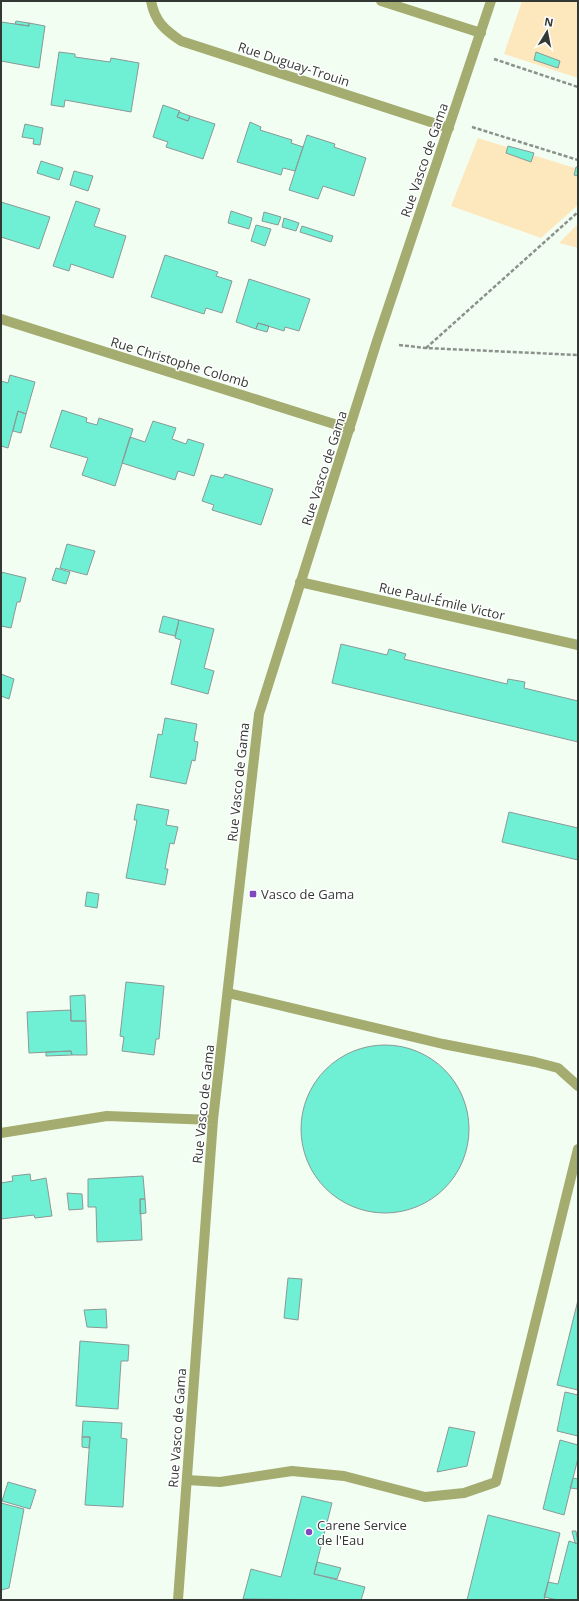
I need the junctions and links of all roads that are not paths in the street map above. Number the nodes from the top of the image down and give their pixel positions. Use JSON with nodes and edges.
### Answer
{"nodes":[{"id":1,"x":151,"y":1,"type":"edge"},
{"id":2,"x":381,"y":1,"type":"edge"},
{"id":3,"x":491,"y":1,"type":"edge"},
{"id":4,"x":481,"y":33,"type":"junction"},
{"id":5,"x":450,"y":124,"type":"junction"},
{"id":6,"x":1,"y":320,"type":"edge"},
{"id":7,"x":350,"y":429,"type":"junction"},
{"id":8,"x":300,"y":582,"type":"junction"},
{"id":9,"x":578,"y":645,"type":"edge"},
{"id":10,"x":228,"y":993,"type":"junction"},
{"id":11,"x":578,"y":1086,"type":"edge"},
{"id":12,"x":213,"y":1120,"type":"junction"},
{"id":13,"x":1,"y":1133,"type":"edge"},
{"id":14,"x":578,"y":1149,"type":"edge"},
{"id":15,"x":187,"y":1480,"type":"junction"},
{"id":16,"x":178,"y":1600,"type":"edge"}],
"edges":[{"from":1,"to":5,"type":"street","name":"Rue Duguay-Trouin"},
{"from":2,"to":4,"type":"street"},
{"from":3,"to":4,"type":"street","name":"Rue Vasco de Gama"},
{"from":4,"to":5,"type":"street","name":"Rue Vasco de Gama"},
{"from":5,"to":7,"type":"street","name":"Rue Vasco de Gama"},
{"from":6,"to":7,"type":"street","name":"Rue Christophe Colomb"},
{"from":7,"to":8,"type":"street","name":"Rue Vasco de Gama"},
{"from":8,"to":9,"type":"street","name":"Rue Paul-Émile Victor"},
{"from":8,"to":10,"type":"street","name":"Rue Vasco de Gama"},
{"from":10,"to":11,"type":"street"},
{"from":10,"to":12,"type":"street","name":"Rue Vasco de Gama"},
{"from":12,"to":13,"type":"street"},
{"from":12,"to":15,"type":"street","name":"Rue Vasco de Gama"},
{"from":14,"to":15,"type":"street"},
{"from":15,"to":16,"type":"street","name":"Rue Vasco de Gama"}]}
